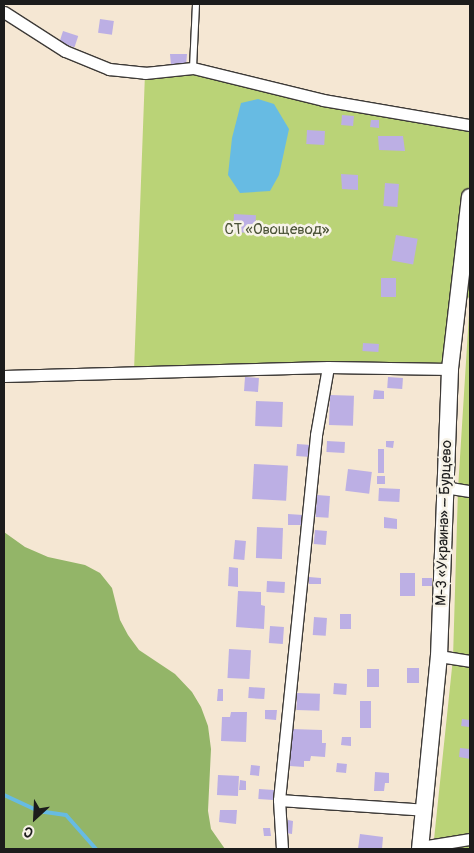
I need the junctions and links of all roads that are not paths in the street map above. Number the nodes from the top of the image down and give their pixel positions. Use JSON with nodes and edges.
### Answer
{"nodes":[{"id":1,"x":196,"y":4,"type":"edge"},
{"id":2,"x":4,"y":12,"type":"edge"},
{"id":3,"x":193,"y":68,"type":"junction"},
{"id":4,"x":470,"y":125,"type":"edge"},
{"id":5,"x":470,"y":197,"type":"edge"},
{"id":6,"x":464,"y":287,"type":"edge"},
{"id":7,"x":328,"y":367,"type":"junction"},
{"id":8,"x":450,"y":369,"type":"junction"},
{"id":9,"x":4,"y":376,"type":"edge"},
{"id":10,"x":444,"y":488,"type":"junction"},
{"id":11,"x":470,"y":492,"type":"edge"},
{"id":12,"x":439,"y":656,"type":"junction"},
{"id":13,"x":470,"y":661,"type":"edge"},
{"id":14,"x":279,"y":800,"type":"junction"},
{"id":15,"x":424,"y":810,"type":"junction"},
{"id":16,"x":470,"y":839,"type":"edge"},
{"id":17,"x":421,"y":848,"type":"edge"},
{"id":18,"x":282,"y":849,"type":"edge"}],
"edges":[{"from":1,"to":3,"type":"lane"},
{"from":2,"to":3,"type":"street"},
{"from":3,"to":4,"type":"street"},
{"from":5,"to":6,"type":"street","name":"М-3 «Украина» – Бурцево"},
{"from":6,"to":8,"type":"street","name":"М-3 «Украина» – Бурцево"},
{"from":7,"to":8,"type":"street"},
{"from":7,"to":9,"type":"street"},
{"from":7,"to":14,"type":"street"},
{"from":8,"to":10,"type":"street","name":"М-3 «Украина» – Бурцево"},
{"from":10,"to":11,"type":"street"},
{"from":10,"to":12,"type":"street","name":"М-3 «Украина» – Бурцево"},
{"from":12,"to":13,"type":"street"},
{"from":12,"to":15,"type":"street","name":"М-3 «Украина» – Бурцево"},
{"from":14,"to":15,"type":"street"},
{"from":14,"to":18,"type":"street"},
{"from":15,"to":17,"type":"street","name":"М-3 «Украина» – Бурцево"},
{"from":16,"to":17,"type":"street"}]}
